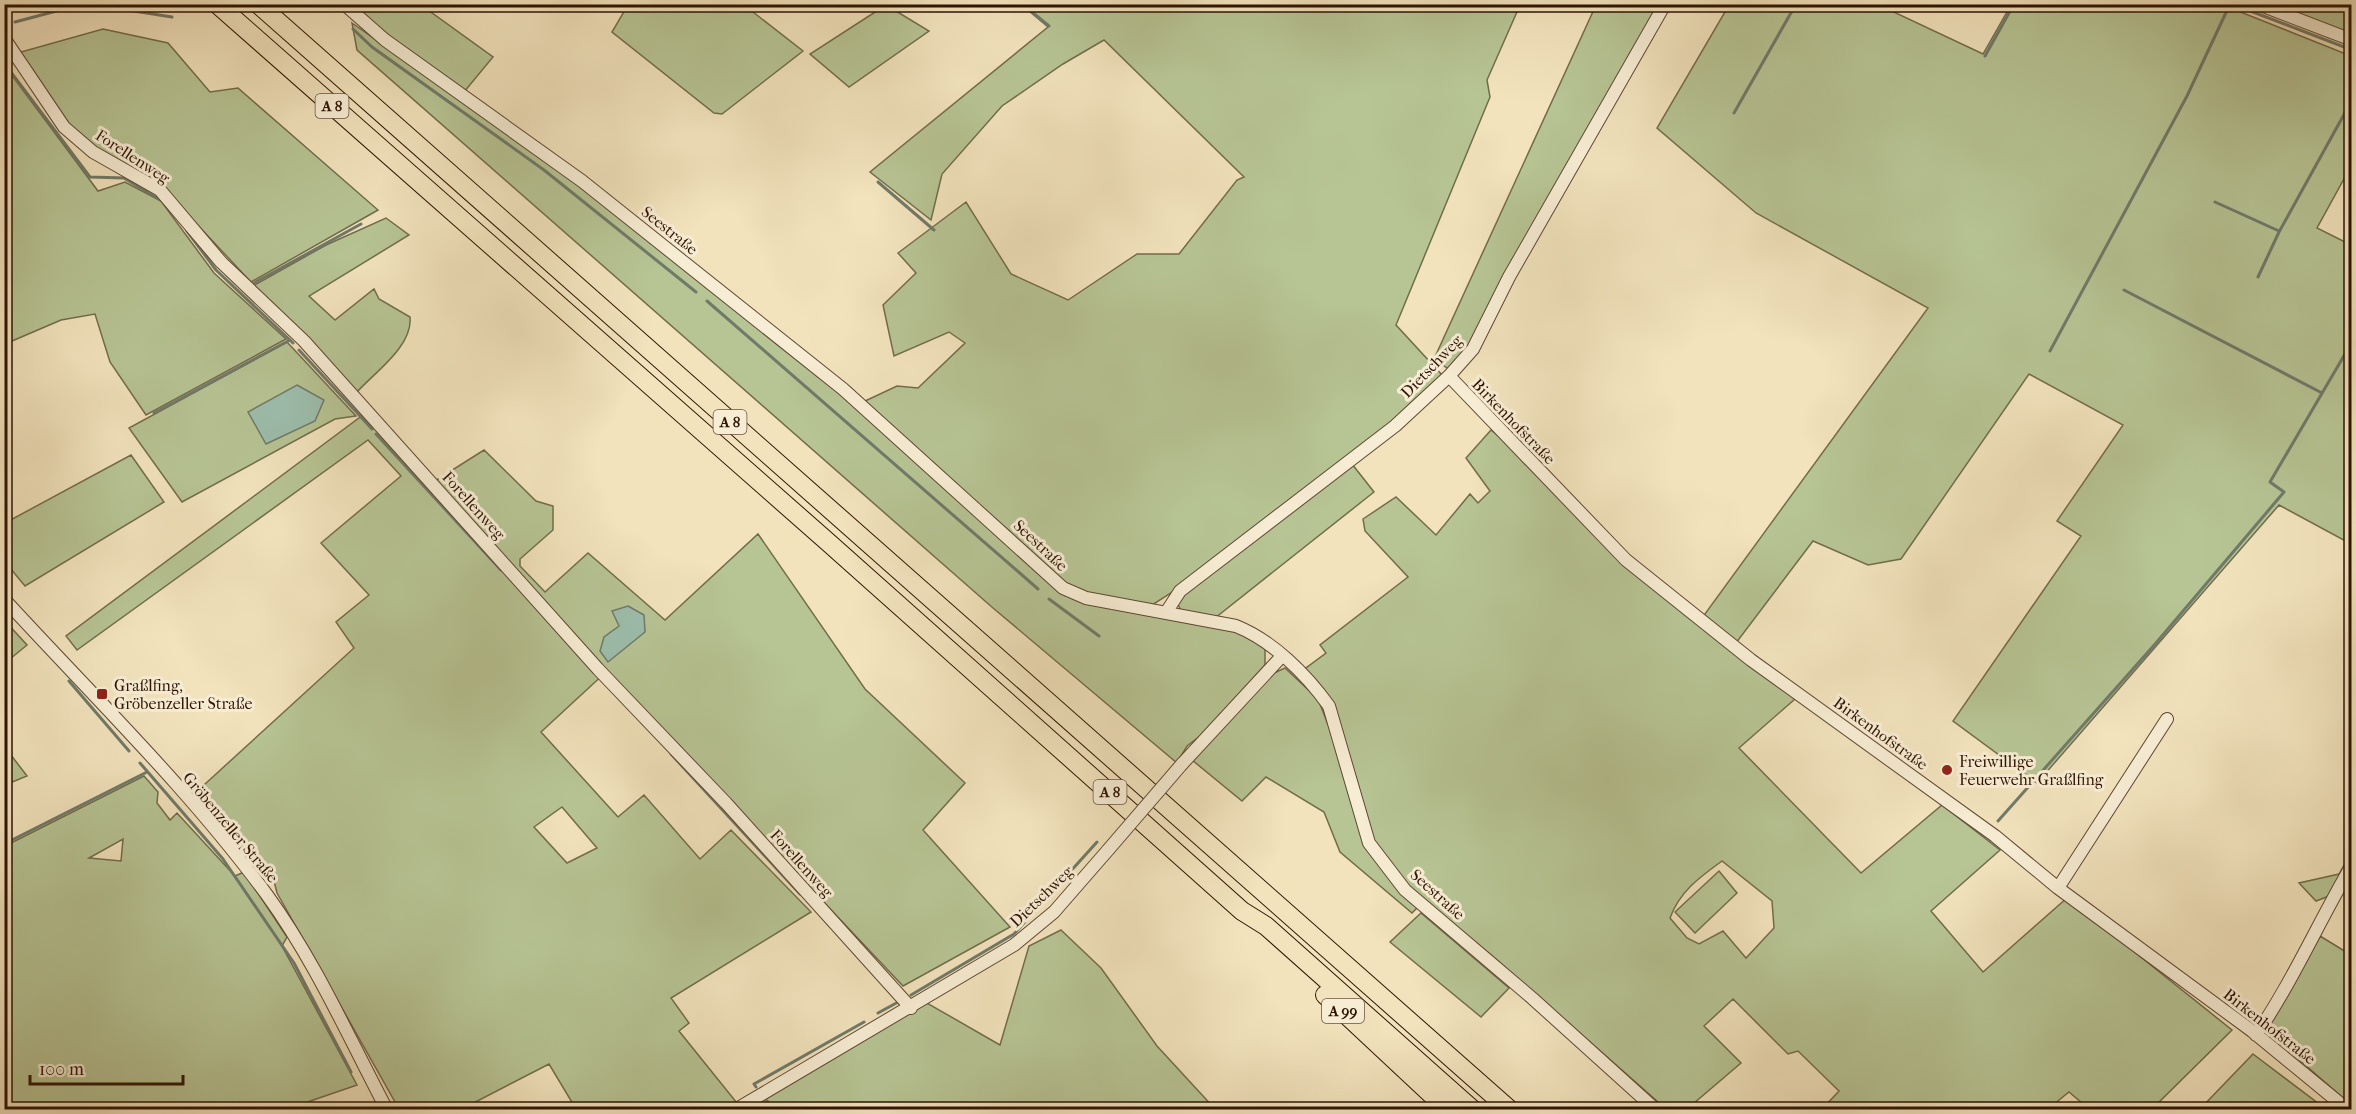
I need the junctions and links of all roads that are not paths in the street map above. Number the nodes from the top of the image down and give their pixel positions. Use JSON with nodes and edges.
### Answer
{"nodes":[{"id":1,"x":10,"y":4,"type":"edge"},
{"id":2,"x":217,"y":4,"type":"edge"},
{"id":3,"x":258,"y":4,"type":"edge"},
{"id":4,"x":344,"y":4,"type":"edge"},
{"id":5,"x":1665,"y":4,"type":"edge"},
{"id":6,"x":2258,"y":4,"type":"edge"},
{"id":7,"x":4,"y":6,"type":"edge"},
{"id":8,"x":4,"y":39,"type":"edge"},
{"id":9,"x":2352,"y":40,"type":"edge"},
{"id":10,"x":1449,"y":376,"type":"junction"},
{"id":11,"x":4,"y":599,"type":"edge"},
{"id":12,"x":1167,"y":611,"type":"junction"},
{"id":13,"x":1282,"y":656,"type":"junction"},
{"id":14,"x":2167,"y":719,"type":"dead end"},
{"id":15,"x":2352,"y":865,"type":"edge"},
{"id":16,"x":2058,"y":888,"type":"junction"},
{"id":17,"x":1242,"y":911,"type":"junction"},
{"id":18,"x":911,"y":1008,"type":"junction"},
{"id":19,"x":2256,"y":1035,"type":"junction"},
{"id":20,"x":387,"y":1110,"type":"edge"},
{"id":21,"x":735,"y":1110,"type":"edge"},
{"id":22,"x":1448,"y":1110,"type":"edge"},
{"id":23,"x":1473,"y":1110,"type":"edge"},
{"id":24,"x":1510,"y":1110,"type":"edge"},
{"id":25,"x":1656,"y":1110,"type":"edge"},
{"id":26,"x":2348,"y":1110,"type":"edge"}],
"edges":[{"from":1,"to":7,"type":"street"},
{"from":2,"to":17,"type":"highway","number":"A 8"},
{"from":3,"to":24,"type":"highway","number":"A 8"},
{"from":4,"to":12,"type":"street","name":"Seestraße"},
{"from":5,"to":10,"type":"street","name":"Dietschweg"},
{"from":6,"to":9,"type":"street"},
{"from":8,"to":18,"type":"street","name":"Forellenweg"},
{"from":10,"to":12,"type":"street","name":"Dietschweg"},
{"from":10,"to":16,"type":"street","name":"Birkenhofstraße"},
{"from":11,"to":20,"type":"street","name":"Gröbenzeller Straße"},
{"from":12,"to":13,"type":"street","name":"Seestraße"},
{"from":13,"to":18,"type":"street","name":"Dietschweg","bridge":true},
{"from":13,"to":25,"type":"street","name":"Seestraße"},
{"from":14,"to":16,"type":"street"},
{"from":15,"to":19,"type":"street"},
{"from":16,"to":19,"type":"street","name":"Birkenhofstraße"},
{"from":17,"to":22,"type":"highway","number":"A 99"},
{"from":17,"to":23,"type":"highway","number":"A 8"},
{"from":18,"to":21,"type":"street","name":"Dietschweg"},
{"from":19,"to":26,"type":"street","name":"Birkenhofstraße"}]}
